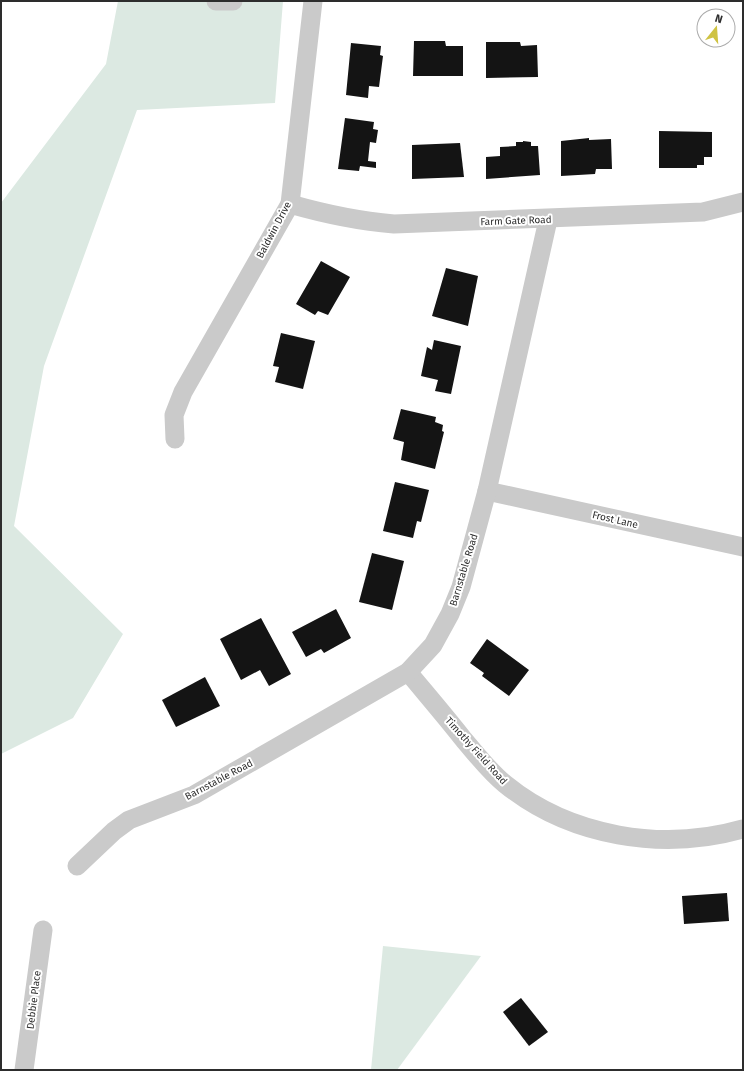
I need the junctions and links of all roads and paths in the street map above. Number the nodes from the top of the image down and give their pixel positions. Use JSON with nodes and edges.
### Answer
{"nodes":[{"id":1,"x":216,"y":1,"type":"edge"},
{"id":2,"x":233,"y":1,"type":"edge"},
{"id":3,"x":313,"y":1,"type":"edge"},
{"id":4,"x":743,"y":202,"type":"edge"},
{"id":5,"x":290,"y":204,"type":"junction"},
{"id":6,"x":548,"y":220,"type":"junction"},
{"id":7,"x":175,"y":439,"type":"dead end"},
{"id":8,"x":487,"y":491,"type":"junction"},
{"id":9,"x":743,"y":547,"type":"edge"},
{"id":10,"x":408,"y":672,"type":"junction"},
{"id":11,"x":743,"y":830,"type":"edge"},
{"id":12,"x":77,"y":866,"type":"dead end"},
{"id":13,"x":43,"y":930,"type":"dead end"},
{"id":14,"x":24,"y":1070,"type":"edge"}],
"edges":[{"from":1,"to":2,"type":"street"},
{"from":3,"to":5,"type":"street","name":"Baldwin Drive"},
{"from":4,"to":6,"type":"street","name":"Farm Gate Road"},
{"from":5,"to":6,"type":"street","name":"Farm Gate Road"},
{"from":5,"to":7,"type":"street","name":"Baldwin Drive"},
{"from":6,"to":8,"type":"street","name":"Barnstable Road"},
{"from":8,"to":9,"type":"street","name":"Frost Lane"},
{"from":8,"to":10,"type":"street","name":"Barnstable Road"},
{"from":10,"to":11,"type":"street","name":"Timothy Field Road"},
{"from":10,"to":12,"type":"street","name":"Barnstable Road"},
{"from":13,"to":14,"type":"street","name":"Debbie Place"}]}
